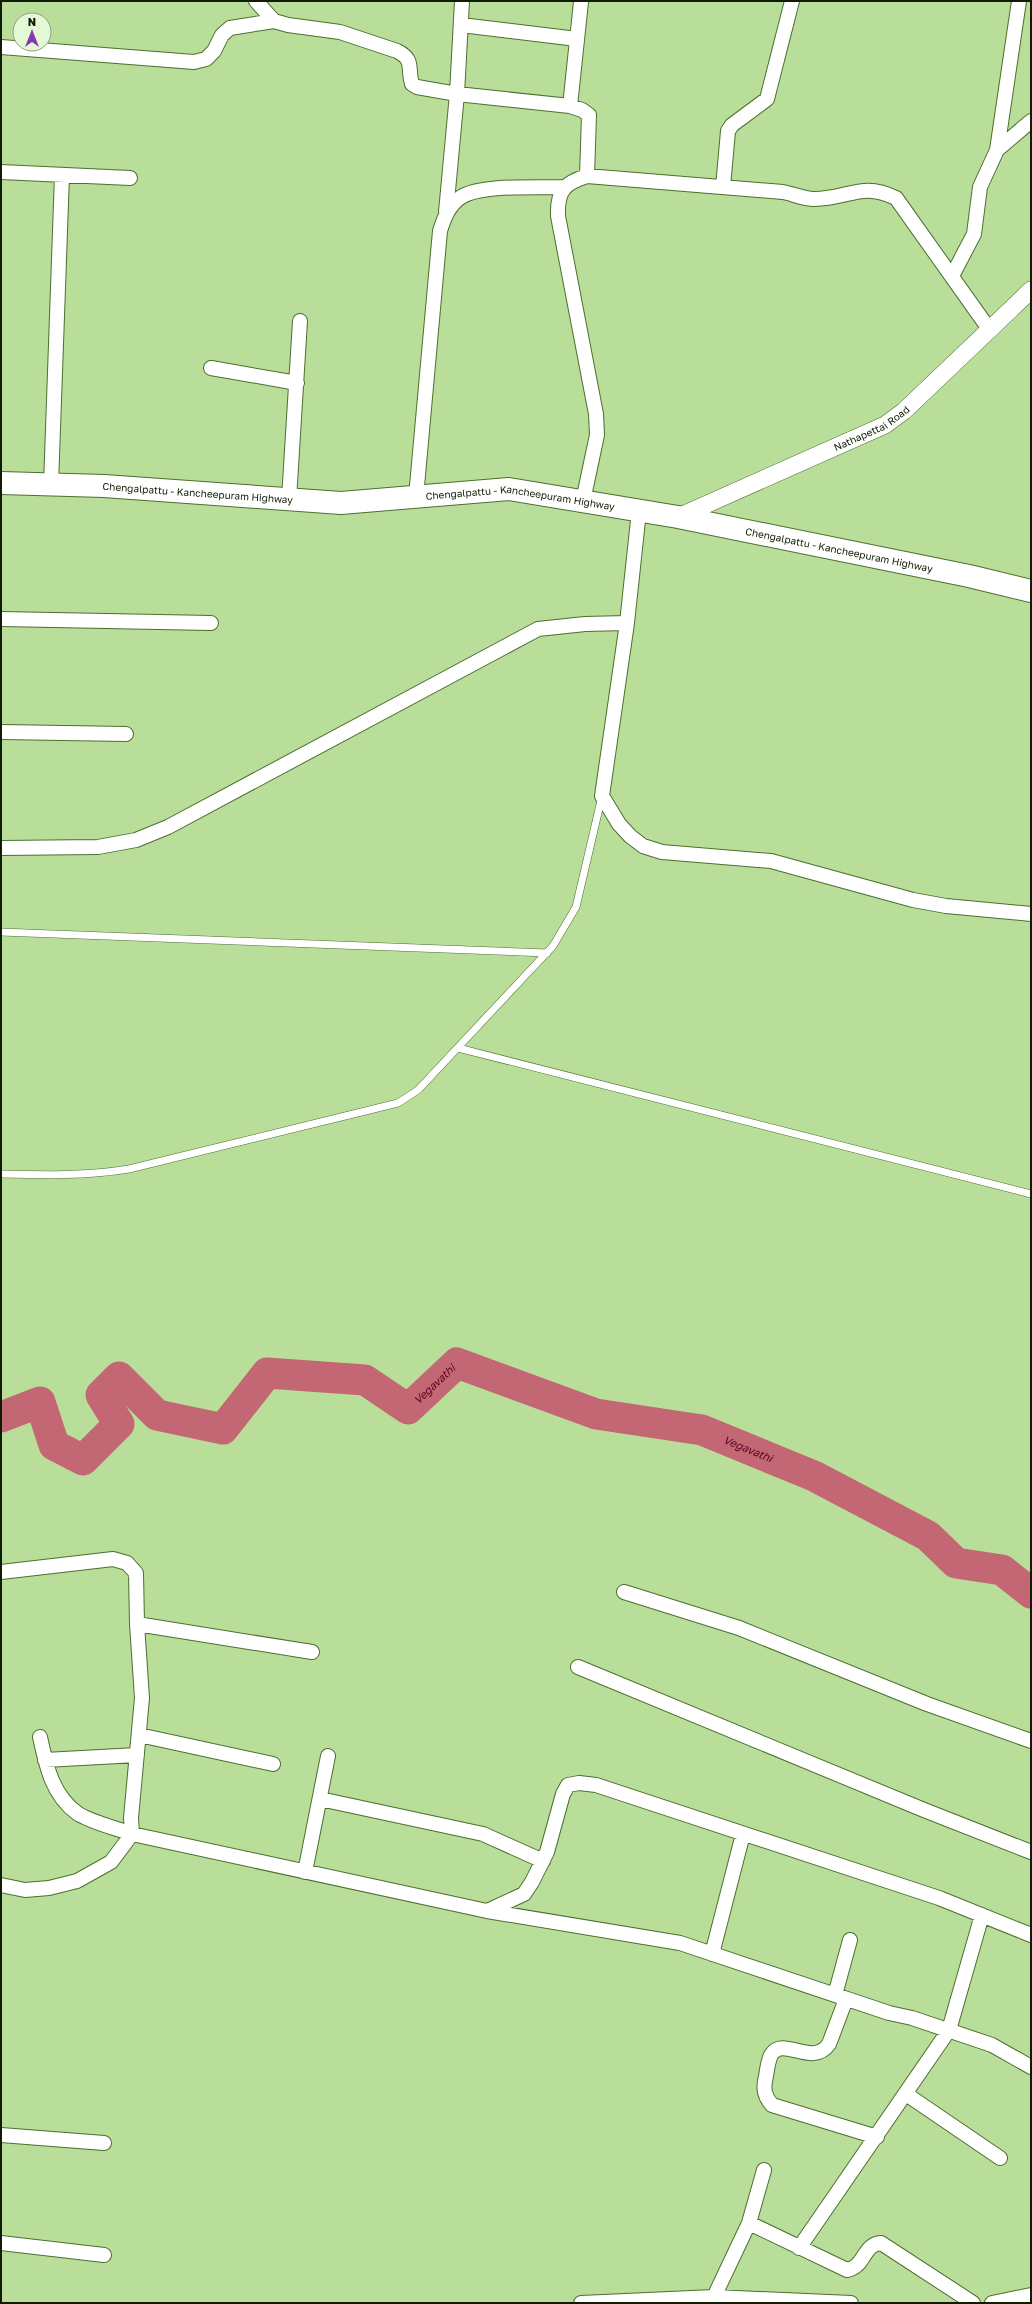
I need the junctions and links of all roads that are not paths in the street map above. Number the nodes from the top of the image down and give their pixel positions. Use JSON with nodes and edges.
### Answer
{"nodes":[{"id":1,"x":256,"y":1,"type":"edge"},
{"id":2,"x":462,"y":1,"type":"edge"},
{"id":3,"x":792,"y":1,"type":"edge"},
{"id":4,"x":1019,"y":1,"type":"edge"},
{"id":5,"x":582,"y":2,"type":"edge"},
{"id":6,"x":274,"y":21,"type":"junction"},
{"id":7,"x":461,"y":25,"type":"junction"},
{"id":8,"x":578,"y":38,"type":"junction"},
{"id":9,"x":1,"y":47,"type":"edge"},
{"id":10,"x":457,"y":94,"type":"junction"},
{"id":11,"x":570,"y":106,"type":"junction"},
{"id":12,"x":1031,"y":120,"type":"edge"},
{"id":13,"x":997,"y":150,"type":"junction"},
{"id":14,"x":1,"y":172,"type":"edge"},
{"id":15,"x":62,"y":175,"type":"junction"},
{"id":16,"x":587,"y":176,"type":"junction"},
{"id":17,"x":130,"y":178,"type":"dead end"},
{"id":18,"x":564,"y":187,"type":"junction"},
{"id":19,"x":723,"y":187,"type":"junction"},
{"id":20,"x":446,"y":212,"type":"junction"},
{"id":21,"x":955,"y":281,"type":"junction"},
{"id":22,"x":1031,"y":290,"type":"edge"},
{"id":23,"x":300,"y":321,"type":"dead end"},
{"id":24,"x":989,"y":329,"type":"junction"},
{"id":25,"x":211,"y":368,"type":"dead end"},
{"id":26,"x":297,"y":383,"type":"junction"},
{"id":27,"x":1,"y":483,"type":"edge"},
{"id":28,"x":51,"y":485,"type":"junction"},
{"id":29,"x":416,"y":497,"type":"junction"},
{"id":30,"x":289,"y":499,"type":"junction"},
{"id":31,"x":583,"y":501,"type":"junction"},
{"id":32,"x":639,"y":510,"type":"junction"},
{"id":33,"x":678,"y":517,"type":"junction"},
{"id":34,"x":1031,"y":591,"type":"edge"},
{"id":35,"x":1,"y":619,"type":"edge"},
{"id":36,"x":211,"y":623,"type":"dead end"},
{"id":37,"x":627,"y":623,"type":"junction"},
{"id":38,"x":1,"y":732,"type":"edge"},
{"id":39,"x":126,"y":734,"type":"dead end"},
{"id":40,"x":602,"y":796,"type":"junction"},
{"id":41,"x":1,"y":848,"type":"edge"},
{"id":42,"x":1031,"y":914,"type":"edge"},
{"id":43,"x":1,"y":932,"type":"edge"},
{"id":44,"x":547,"y":953,"type":"junction"},
{"id":45,"x":458,"y":1048,"type":"junction"},
{"id":46,"x":1,"y":1174,"type":"edge"},
{"id":47,"x":1031,"y":1194,"type":"edge"},
{"id":48,"x":1,"y":1572,"type":"edge"},
{"id":49,"x":624,"y":1592,"type":"dead end"},
{"id":50,"x":137,"y":1624,"type":"junction"},
{"id":51,"x":312,"y":1652,"type":"dead end"},
{"id":52,"x":578,"y":1668,"type":"dead end"},
{"id":53,"x":139,"y":1735,"type":"junction"},
{"id":54,"x":40,"y":1737,"type":"dead end"},
{"id":55,"x":1031,"y":1741,"type":"edge"},
{"id":56,"x":137,"y":1755,"type":"junction"},
{"id":57,"x":328,"y":1756,"type":"dead end"},
{"id":58,"x":45,"y":1760,"type":"junction"},
{"id":59,"x":273,"y":1764,"type":"dead end"},
{"id":60,"x":320,"y":1799,"type":"junction"},
{"id":61,"x":132,"y":1834,"type":"junction"},
{"id":62,"x":743,"y":1834,"type":"junction"},
{"id":63,"x":1031,"y":1852,"type":"edge"},
{"id":64,"x":543,"y":1860,"type":"junction"},
{"id":65,"x":305,"y":1872,"type":"junction"},
{"id":66,"x":1,"y":1886,"type":"edge"},
{"id":67,"x":487,"y":1911,"type":"junction"},
{"id":68,"x":982,"y":1915,"type":"junction"},
{"id":69,"x":1031,"y":1935,"type":"edge"},
{"id":70,"x":850,"y":1940,"type":"dead end"},
{"id":71,"x":712,"y":1954,"type":"junction"},
{"id":72,"x":841,"y":1997,"type":"junction"},
{"id":73,"x":949,"y":2030,"type":"junction"},
{"id":74,"x":1031,"y":2067,"type":"edge"},
{"id":75,"x":906,"y":2094,"type":"junction"},
{"id":76,"x":1,"y":2135,"type":"edge"},
{"id":77,"x":877,"y":2137,"type":"junction"},
{"id":78,"x":104,"y":2143,"type":"dead end"},
{"id":79,"x":1000,"y":2158,"type":"dead end"},
{"id":80,"x":764,"y":2170,"type":"dead end"},
{"id":81,"x":749,"y":2223,"type":"junction"},
{"id":82,"x":1,"y":2243,"type":"edge"},
{"id":83,"x":800,"y":2248,"type":"junction"},
{"id":84,"x":104,"y":2255,"type":"dead end"},
{"id":85,"x":1031,"y":2295,"type":"edge"},
{"id":86,"x":714,"y":2297,"type":"junction"},
{"id":87,"x":581,"y":2303,"type":"edge"},
{"id":88,"x":851,"y":2303,"type":"edge"},
{"id":89,"x":973,"y":2303,"type":"edge"},
{"id":90,"x":992,"y":2303,"type":"edge"}],
"edges":[{"from":1,"to":6,"type":"street"},
{"from":2,"to":7,"type":"street"},
{"from":3,"to":19,"type":"street"},
{"from":4,"to":13,"type":"street"},
{"from":5,"to":8,"type":"street"},
{"from":6,"to":9,"type":"street"},
{"from":6,"to":10,"type":"street"},
{"from":7,"to":8,"type":"street"},
{"from":7,"to":10,"type":"street"},
{"from":8,"to":11,"type":"street"},
{"from":10,"to":11,"type":"street"},
{"from":10,"to":20,"type":"street"},
{"from":11,"to":16,"type":"street"},
{"from":12,"to":13,"type":"street"},
{"from":13,"to":21,"type":"street"},
{"from":14,"to":15,"type":"street"},
{"from":15,"to":17,"type":"street"},
{"from":15,"to":28,"type":"street"},
{"from":16,"to":18,"type":"street"},
{"from":16,"to":19,"type":"street"},
{"from":18,"to":20,"type":"street"},
{"from":18,"to":31,"type":"street"},
{"from":19,"to":21,"type":"street"},
{"from":20,"to":29,"type":"street"},
{"from":21,"to":24,"type":"street"},
{"from":22,"to":24,"type":"street","name":"Nathapettai Road"},
{"from":23,"to":26,"type":"street"},
{"from":24,"to":33,"type":"street","name":"Nathapettai Road"},
{"from":25,"to":26,"type":"street"},
{"from":26,"to":30,"type":"street"},
{"from":27,"to":28,"type":"highway","name":"Chengalpattu - Kancheepuram Highway"},
{"from":28,"to":30,"type":"highway","name":"Chengalpattu - Kancheepuram Highway"},
{"from":29,"to":30,"type":"highway","name":"Chengalpattu - Kancheepuram Highway"},
{"from":29,"to":31,"type":"highway","name":"Chengalpattu - Kancheepuram Highway"},
{"from":31,"to":32,"type":"highway","name":"Chengalpattu - Kancheepuram Highway"},
{"from":32,"to":33,"type":"highway","name":"Chengalpattu - Kancheepuram Highway"},
{"from":32,"to":37,"type":"street"},
{"from":33,"to":34,"type":"highway","name":"Chengalpattu - Kancheepuram Highway"},
{"from":35,"to":36,"type":"street"},
{"from":37,"to":40,"type":"street"},
{"from":37,"to":41,"type":"street"},
{"from":38,"to":39,"type":"street"},
{"from":40,"to":42,"type":"street"},
{"from":40,"to":44,"type":"lane"},
{"from":43,"to":44,"type":"lane"},
{"from":44,"to":45,"type":"lane"},
{"from":45,"to":46,"type":"lane"},
{"from":45,"to":47,"type":"lane"},
{"from":48,"to":50,"type":"street"},
{"from":49,"to":55,"type":"street"},
{"from":50,"to":51,"type":"street"},
{"from":50,"to":53,"type":"street"},
{"from":52,"to":63,"type":"street"},
{"from":53,"to":56,"type":"street"},
{"from":53,"to":59,"type":"street"},
{"from":54,"to":58,"type":"street"},
{"from":56,"to":58,"type":"street"},
{"from":56,"to":61,"type":"street"},
{"from":57,"to":60,"type":"street"},
{"from":58,"to":61,"type":"street"},
{"from":60,"to":64,"type":"street"},
{"from":60,"to":65,"type":"street"},
{"from":61,"to":65,"type":"street"},
{"from":61,"to":66,"type":"street"},
{"from":62,"to":64,"type":"street"},
{"from":62,"to":68,"type":"street"},
{"from":62,"to":71,"type":"street"},
{"from":64,"to":67,"type":"street"},
{"from":65,"to":67,"type":"street"},
{"from":67,"to":71,"type":"street"},
{"from":68,"to":69,"type":"street"},
{"from":68,"to":73,"type":"street"},
{"from":70,"to":72,"type":"street"},
{"from":71,"to":72,"type":"street"},
{"from":72,"to":73,"type":"street"},
{"from":72,"to":77,"type":"street"},
{"from":73,"to":74,"type":"street"},
{"from":73,"to":75,"type":"street"},
{"from":75,"to":77,"type":"street"},
{"from":75,"to":79,"type":"street"},
{"from":76,"to":78,"type":"street"},
{"from":77,"to":83,"type":"street"},
{"from":80,"to":81,"type":"street"},
{"from":81,"to":83,"type":"street"},
{"from":81,"to":86,"type":"street"},
{"from":82,"to":84,"type":"street"},
{"from":83,"to":89,"type":"street"},
{"from":85,"to":90,"type":"street"},
{"from":86,"to":87,"type":"street"},
{"from":86,"to":88,"type":"street"}]}
